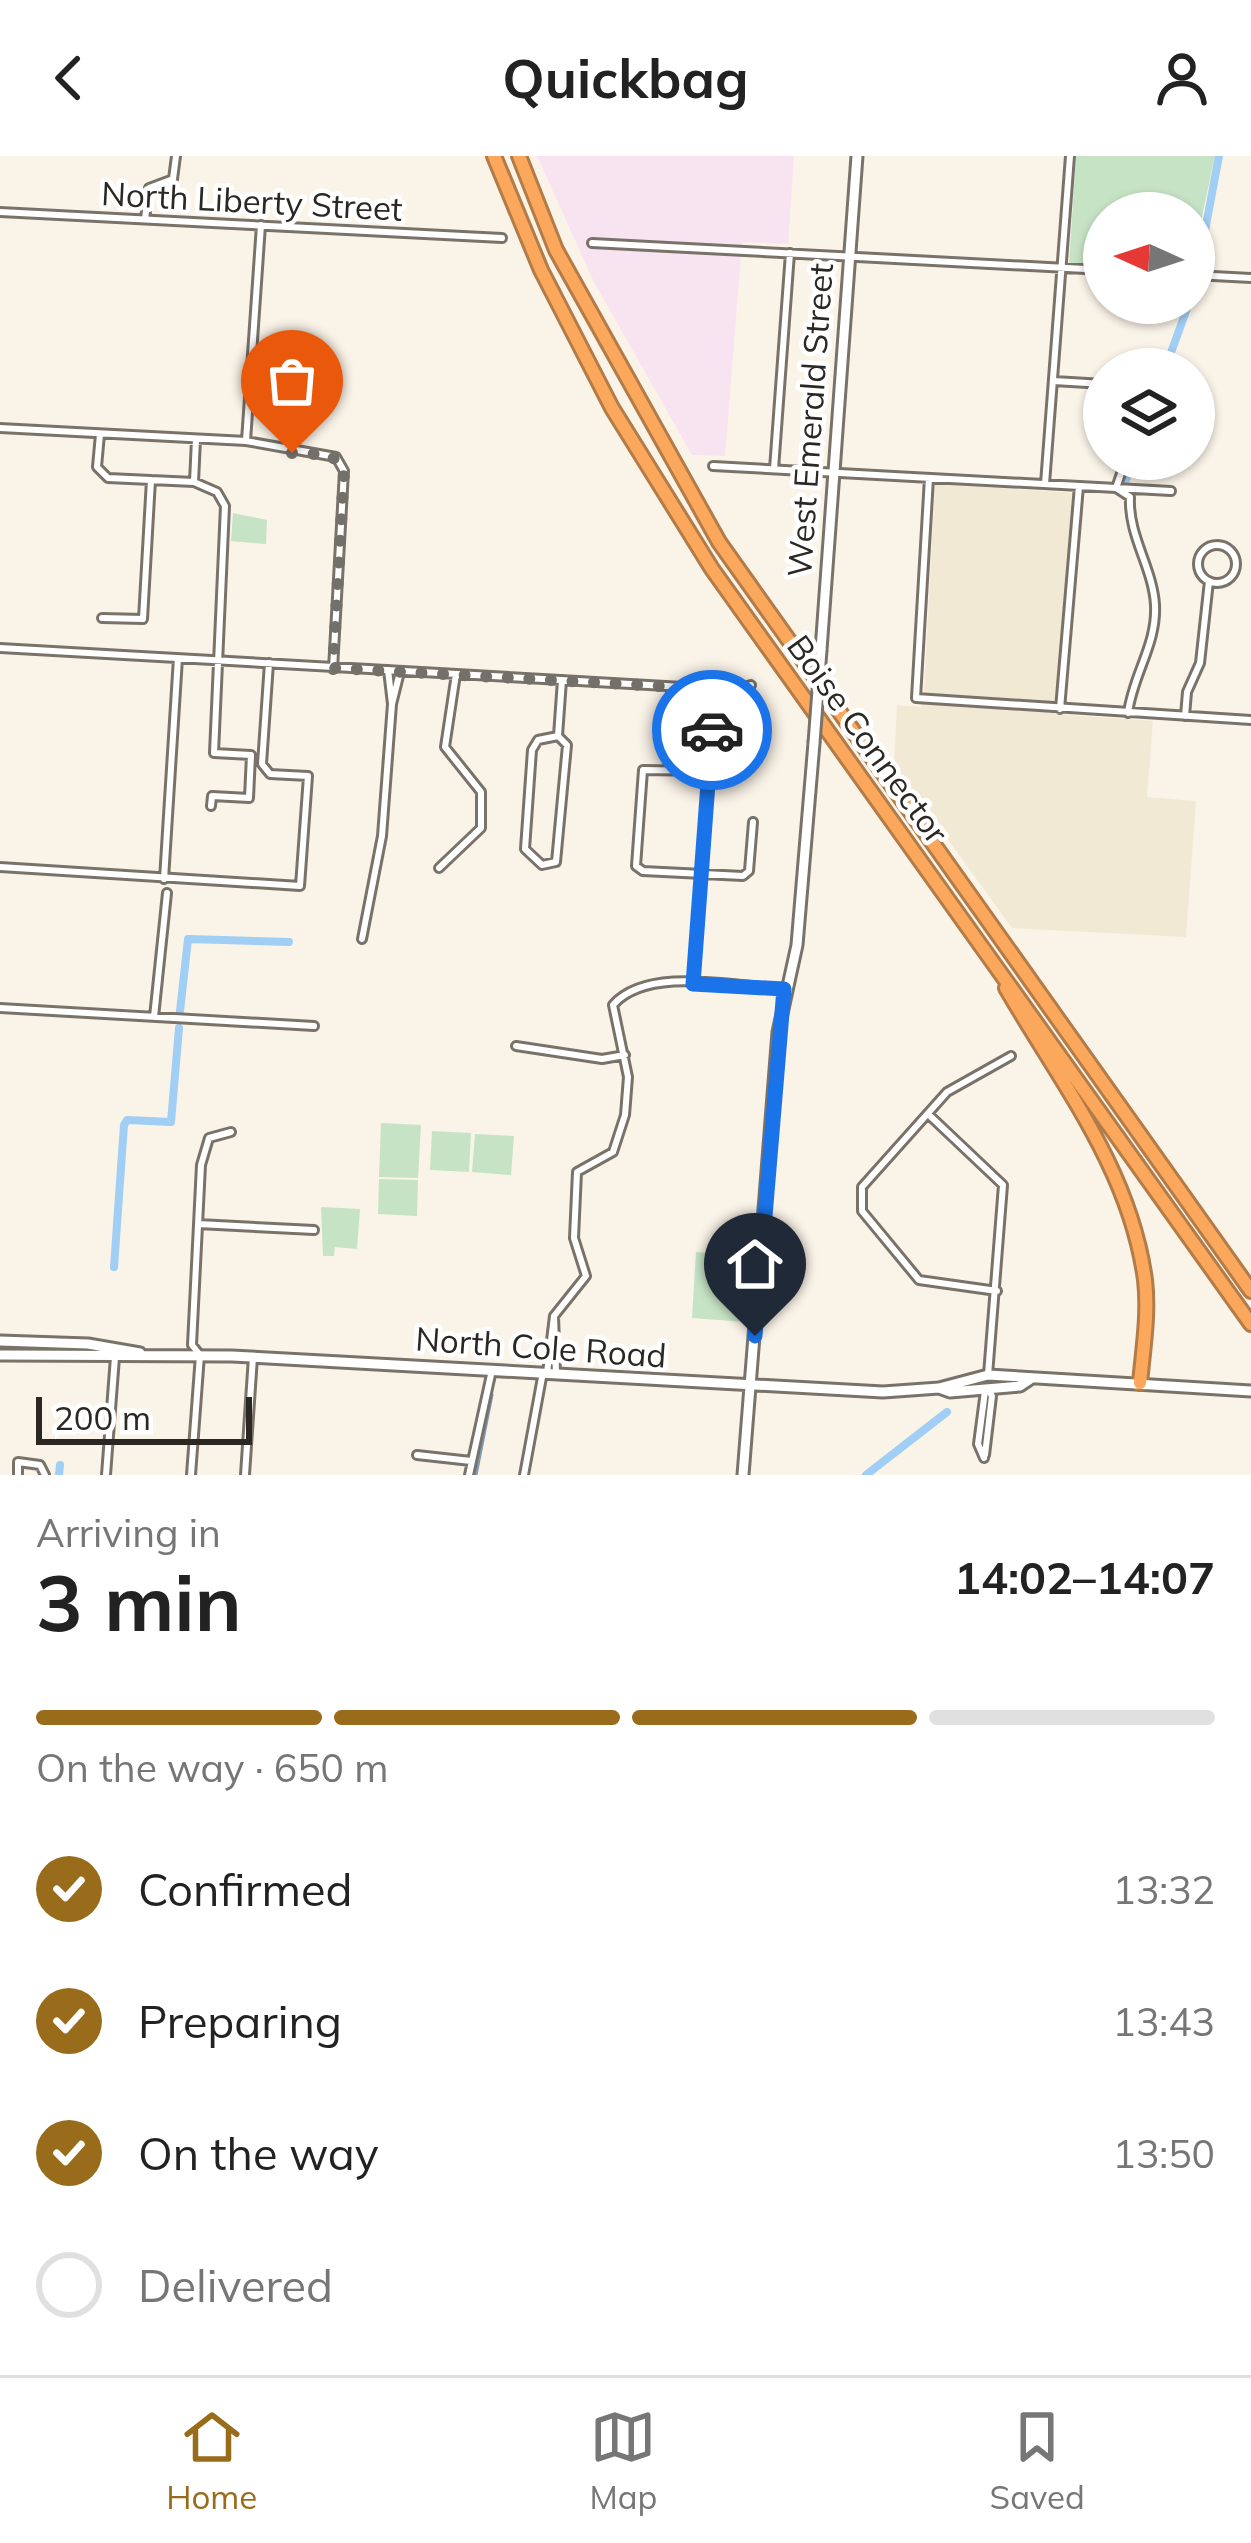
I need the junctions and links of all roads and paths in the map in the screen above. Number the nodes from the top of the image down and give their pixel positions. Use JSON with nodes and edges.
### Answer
{"nodes":[{"id":1,"x":176,"y":156,"type":"edge"},
{"id":2,"x":494,"y":156,"type":"edge"},
{"id":3,"x":518,"y":156,"type":"edge"},
{"id":4,"x":856,"y":156,"type":"edge"},
{"id":5,"x":1070,"y":156,"type":"edge"},
{"id":6,"x":0,"y":212,"type":"edge"},
{"id":7,"x":145,"y":219,"type":"junction"},
{"id":8,"x":261,"y":225,"type":"junction"},
{"id":9,"x":502,"y":238,"type":"dead end"},
{"id":10,"x":592,"y":243,"type":"dead end"},
{"id":11,"x":790,"y":253,"type":"junction"},
{"id":12,"x":850,"y":256,"type":"junction"},
{"id":13,"x":1061,"y":268,"type":"junction"},
{"id":14,"x":1083,"y":269,"type":"edge"},
{"id":15,"x":1215,"y":276,"type":"edge"},
{"id":16,"x":1251,"y":278,"type":"edge"},
{"id":17,"x":1052,"y":381,"type":"junction"},
{"id":18,"x":1083,"y":383,"type":"edge"},
{"id":19,"x":0,"y":428,"type":"edge"},
{"id":20,"x":100,"y":434,"type":"junction"},
{"id":21,"x":196,"y":439,"type":"junction"},
{"id":22,"x":246,"y":441,"type":"junction"},
{"id":23,"x":713,"y":466,"type":"dead end"},
{"id":24,"x":774,"y":469,"type":"junction"},
{"id":25,"x":833,"y":472,"type":"junction"},
{"id":26,"x":929,"y":478,"type":"junction"},
{"id":27,"x":152,"y":480,"type":"junction"},
{"id":28,"x":1119,"y":480,"type":"edge"},
{"id":29,"x":194,"y":482,"type":"junction"},
{"id":30,"x":1045,"y":484,"type":"junction"},
{"id":31,"x":1079,"y":486,"type":"junction"},
{"id":32,"x":1116,"y":488,"type":"junction"},
{"id":33,"x":1171,"y":491,"type":"dead end"},
{"id":34,"x":1209,"y":581,"type":"junction"},
{"id":35,"x":102,"y":618,"type":"dead end"},
{"id":36,"x":0,"y":648,"type":"edge"},
{"id":37,"x":178,"y":658,"type":"junction"},
{"id":38,"x":219,"y":661,"type":"junction"},
{"id":39,"x":269,"y":663,"type":"junction"},
{"id":40,"x":333,"y":668,"type":"junction"},
{"id":41,"x":388,"y":670,"type":"junction"},
{"id":42,"x":400,"y":671,"type":"junction"},
{"id":43,"x":456,"y":674,"type":"junction"},
{"id":44,"x":562,"y":680,"type":"junction"},
{"id":45,"x":751,"y":685,"type":"dead end"},
{"id":46,"x":715,"y":689,"type":"junction"},
{"id":47,"x":392,"y":704,"type":"junction"},
{"id":48,"x":1060,"y":709,"type":"junction"},
{"id":49,"x":1128,"y":712,"type":"junction"},
{"id":50,"x":1185,"y":716,"type":"junction"},
{"id":51,"x":1251,"y":720,"type":"edge"},
{"id":52,"x":558,"y":736,"type":"junction"},
{"id":53,"x":709,"y":771,"type":"junction"},
{"id":54,"x":212,"y":806,"type":"dead end"},
{"id":55,"x":753,"y":822,"type":"dead end"},
{"id":56,"x":0,"y":867,"type":"edge"},
{"id":57,"x":440,"y":868,"type":"dead end"},
{"id":58,"x":701,"y":874,"type":"junction"},
{"id":59,"x":164,"y":879,"type":"junction"},
{"id":60,"x":167,"y":893,"type":"dead end"},
{"id":61,"x":969,"y":924,"type":"junction"},
{"id":62,"x":362,"y":939,"type":"dead end"},
{"id":63,"x":693,"y":984,"type":"junction"},
{"id":64,"x":784,"y":989,"type":"junction"},
{"id":65,"x":0,"y":1009,"type":"edge"},
{"id":66,"x":154,"y":1017,"type":"junction"},
{"id":67,"x":314,"y":1026,"type":"dead end"},
{"id":68,"x":516,"y":1046,"type":"dead end"},
{"id":69,"x":625,"y":1055,"type":"junction"},
{"id":70,"x":1011,"y":1056,"type":"dead end"},
{"id":71,"x":928,"y":1114,"type":"junction"},
{"id":72,"x":230,"y":1132,"type":"dead end"},
{"id":73,"x":198,"y":1224,"type":"junction"},
{"id":74,"x":314,"y":1230,"type":"dead end"},
{"id":75,"x":997,"y":1291,"type":"junction"},
{"id":76,"x":1251,"y":1291,"type":"edge"},
{"id":77,"x":1251,"y":1324,"type":"edge"},
{"id":78,"x":0,"y":1341,"type":"edge"},
{"id":79,"x":140,"y":1353,"type":"junction"},
{"id":80,"x":0,"y":1355,"type":"edge"},
{"id":81,"x":200,"y":1355,"type":"junction"},
{"id":82,"x":115,"y":1357,"type":"junction"},
{"id":83,"x":253,"y":1357,"type":"junction"},
{"id":84,"x":492,"y":1370,"type":"junction"},
{"id":85,"x":549,"y":1373,"type":"junction"},
{"id":86,"x":988,"y":1375,"type":"junction"},
{"id":87,"x":1029,"y":1380,"type":"junction"},
{"id":88,"x":1140,"y":1383,"type":"junction"},
{"id":89,"x":751,"y":1387,"type":"junction"},
{"id":90,"x":939,"y":1388,"type":"junction"},
{"id":91,"x":987,"y":1388,"type":"junction"},
{"id":92,"x":1251,"y":1390,"type":"edge"},
{"id":93,"x":417,"y":1455,"type":"dead end"},
{"id":94,"x":471,"y":1461,"type":"junction"},
{"id":95,"x":44,"y":1471,"type":"edge"},
{"id":96,"x":18,"y":1475,"type":"edge"},
{"id":97,"x":106,"y":1475,"type":"edge"},
{"id":98,"x":191,"y":1475,"type":"edge"},
{"id":99,"x":245,"y":1475,"type":"edge"},
{"id":100,"x":469,"y":1475,"type":"edge"},
{"id":101,"x":524,"y":1475,"type":"edge"},
{"id":102,"x":742,"y":1475,"type":"edge"}],
"edges":[{"from":1,"to":7,"type":"street"},
{"from":2,"to":61,"type":"highway","name":"Boise Connector"},
{"from":3,"to":76,"type":"highway","name":"Boise Connector"},
{"from":4,"to":12,"type":"main road","name":"West Emerald Street"},
{"from":5,"to":13,"type":"street"},
{"from":6,"to":7,"type":"street","name":"North Liberty Street"},
{"from":7,"to":8,"type":"street","name":"North Liberty Street"},
{"from":8,"to":9,"type":"street","name":"North Liberty Street"},
{"from":8,"to":22,"type":"street"},
{"from":10,"to":11,"type":"street"},
{"from":11,"to":12,"type":"street"},
{"from":11,"to":24,"type":"street"},
{"from":12,"to":13,"type":"street"},
{"from":12,"to":25,"type":"main road","name":"West Emerald Street"},
{"from":13,"to":14,"type":"street"},
{"from":13,"to":17,"type":"street"},
{"from":15,"to":16,"type":"street"},
{"from":17,"to":18,"type":"street"},
{"from":17,"to":30,"type":"street"},
{"from":19,"to":20,"type":"street"},
{"from":20,"to":21,"type":"street"},
{"from":20,"to":27,"type":"street"},
{"from":21,"to":22,"type":"street"},
{"from":21,"to":29,"type":"street"},
{"from":22,"to":40,"type":"street"},
{"from":23,"to":24,"type":"street"},
{"from":24,"to":25,"type":"street"},
{"from":25,"to":26,"type":"street"},
{"from":25,"to":64,"type":"main road","name":"West Emerald Street","bridge":true},
{"from":26,"to":30,"type":"street"},
{"from":26,"to":48,"type":"street"},
{"from":27,"to":29,"type":"street"},
{"from":27,"to":35,"type":"street"},
{"from":28,"to":32,"type":"street"},
{"from":29,"to":38,"type":"street"},
{"from":30,"to":31,"type":"street"},
{"from":31,"to":32,"type":"street"},
{"from":31,"to":48,"type":"street"},
{"from":32,"to":33,"type":"street"},
{"from":32,"to":49,"type":"street"},
{"from":34,"to":34,"type":"street"},
{"from":34,"to":50,"type":"street"},
{"from":36,"to":37,"type":"street"},
{"from":37,"to":38,"type":"street"},
{"from":37,"to":59,"type":"street"},
{"from":38,"to":39,"type":"street"},
{"from":38,"to":54,"type":"street"},
{"from":39,"to":40,"type":"street"},
{"from":39,"to":59,"type":"street"},
{"from":40,"to":41,"type":"street"},
{"from":41,"to":42,"type":"street"},
{"from":41,"to":47,"type":"street"},
{"from":42,"to":43,"type":"street"},
{"from":42,"to":47,"type":"street"},
{"from":43,"to":44,"type":"street"},
{"from":43,"to":57,"type":"street"},
{"from":44,"to":46,"type":"street"},
{"from":44,"to":52,"type":"street"},
{"from":45,"to":46,"type":"street"},
{"from":46,"to":53,"type":"street"},
{"from":47,"to":62,"type":"street"},
{"from":48,"to":49,"type":"street"},
{"from":49,"to":50,"type":"street"},
{"from":50,"to":51,"type":"street"},
{"from":52,"to":52,"type":"street"},
{"from":53,"to":58,"type":"street"},
{"from":53,"to":58,"type":"street"},
{"from":55,"to":58,"type":"street"},
{"from":56,"to":59,"type":"street"},
{"from":58,"to":63,"type":"street"},
{"from":60,"to":66,"type":"street"},
{"from":61,"to":77,"type":"highway","name":"Boise Connector"},
{"from":61,"to":88,"type":"highway"},
{"from":63,"to":64,"type":"street"},
{"from":63,"to":69,"type":"street"},
{"from":64,"to":89,"type":"main road","name":"West Emerald Street"},
{"from":65,"to":66,"type":"street"},
{"from":66,"to":67,"type":"street"},
{"from":68,"to":69,"type":"street"},
{"from":69,"to":85,"type":"street"},
{"from":70,"to":71,"type":"street"},
{"from":71,"to":75,"type":"street"},
{"from":71,"to":75,"type":"street"},
{"from":72,"to":73,"type":"street"},
{"from":73,"to":74,"type":"street"},
{"from":73,"to":81,"type":"street"},
{"from":75,"to":86,"type":"street"},
{"from":78,"to":79,"type":"main road","name":"North Cole Road"},
{"from":79,"to":81,"type":"main road","name":"North Cole Road"},
{"from":79,"to":82,"type":"main road","name":"North Cole Road"},
{"from":80,"to":82,"type":"main road","name":"North Cole Road"},
{"from":81,"to":83,"type":"main road","name":"North Cole Road"},
{"from":81,"to":98,"type":"street"},
{"from":82,"to":97,"type":"street"},
{"from":83,"to":84,"type":"main road","name":"North Cole Road"},
{"from":83,"to":99,"type":"street"},
{"from":84,"to":85,"type":"main road","name":"North Cole Road"},
{"from":84,"to":94,"type":"street"},
{"from":85,"to":89,"type":"main road","name":"North Cole Road"},
{"from":85,"to":101,"type":"street"},
{"from":86,"to":87,"type":"main road","name":"North Cole Road"},
{"from":86,"to":90,"type":"main road","name":"North Cole Road"},
{"from":87,"to":88,"type":"main road","name":"North Cole Road"},
{"from":87,"to":91,"type":"main road","name":"North Cole Road"},
{"from":88,"to":92,"type":"main road","name":"North Cole Road"},
{"from":89,"to":90,"type":"main road","name":"North Cole Road"},
{"from":89,"to":102,"type":"main road","name":"West Emerald Street"},
{"from":90,"to":91,"type":"main road","name":"North Cole Road"},
{"from":91,"to":91,"type":"street"},
{"from":93,"to":94,"type":"street"},
{"from":94,"to":100,"type":"street"},
{"from":95,"to":96,"type":"street"}]}
